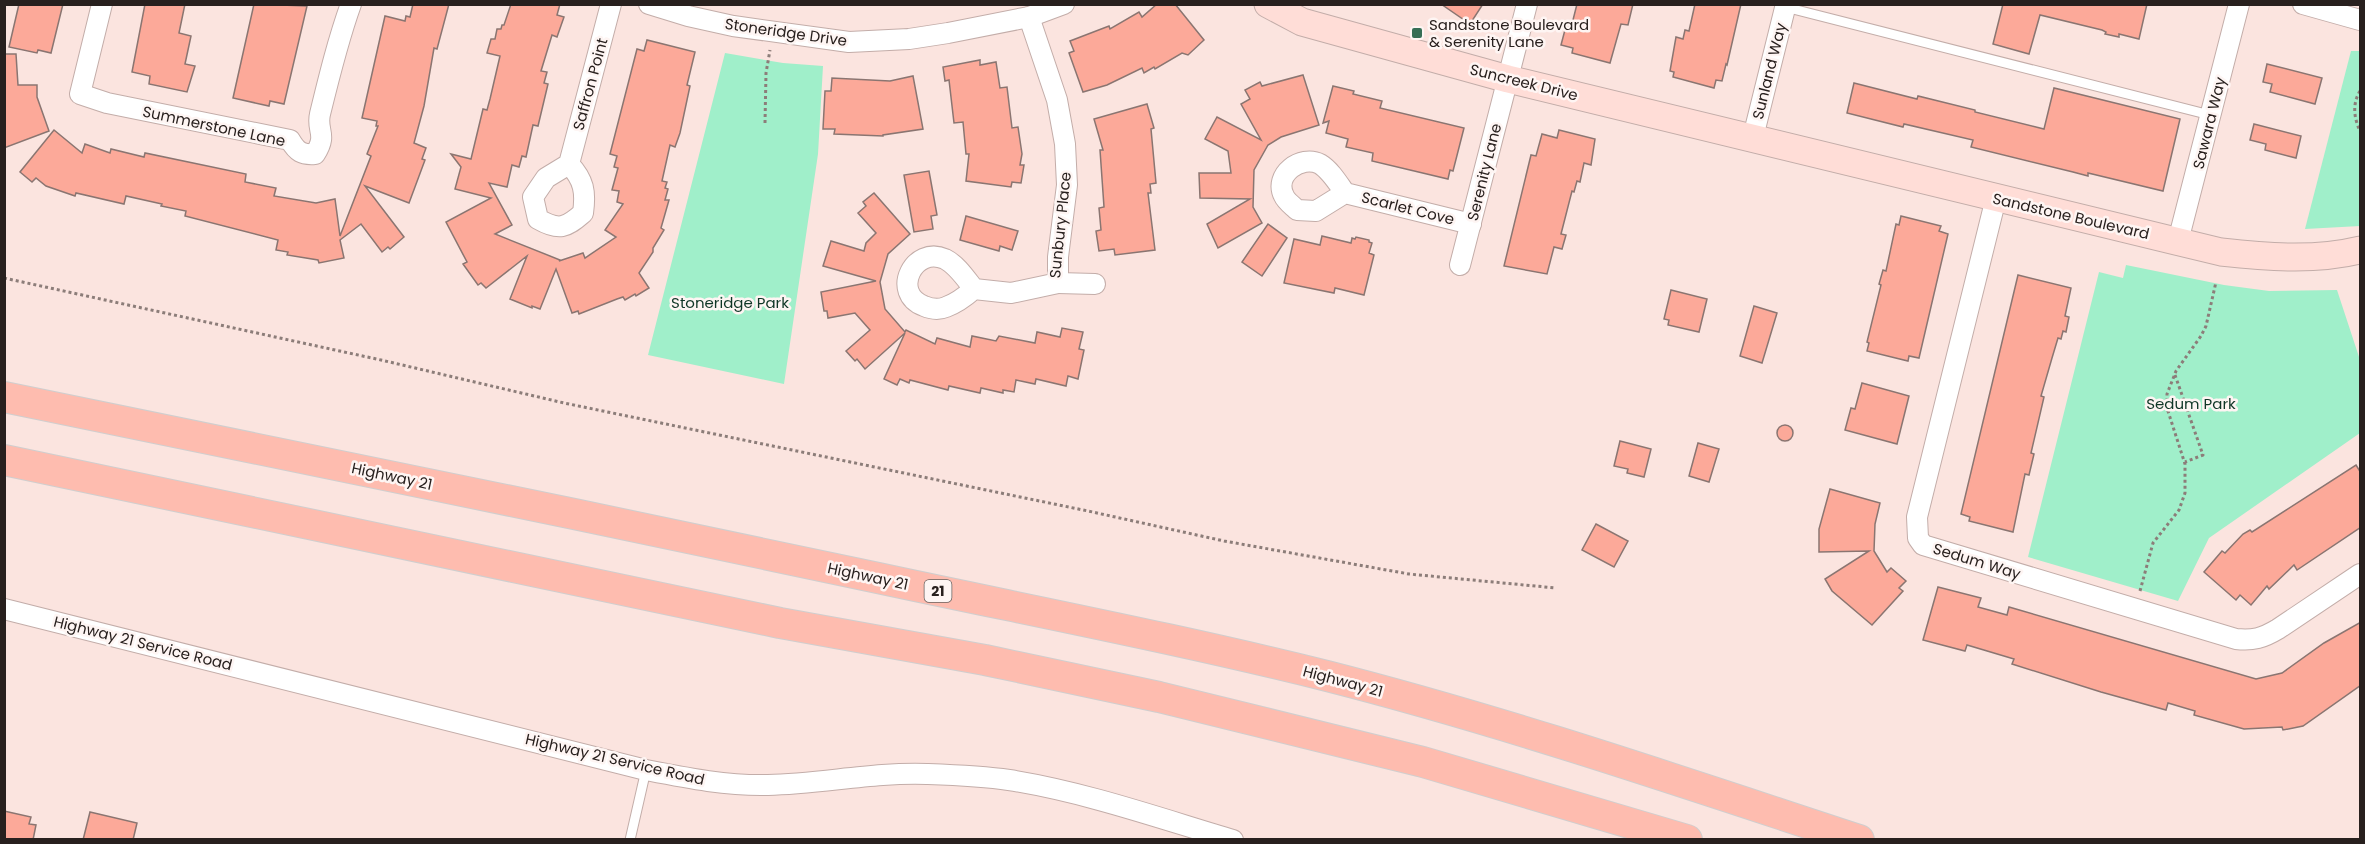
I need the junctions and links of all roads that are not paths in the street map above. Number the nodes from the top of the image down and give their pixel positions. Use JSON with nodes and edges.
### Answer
{"nodes":[{"id":1,"x":102,"y":4,"type":"edge"},
{"id":2,"x":351,"y":4,"type":"edge"},
{"id":3,"x":611,"y":4,"type":"edge"},
{"id":4,"x":649,"y":4,"type":"edge"},
{"id":5,"x":1064,"y":4,"type":"edge"},
{"id":6,"x":1268,"y":4,"type":"edge"},
{"id":7,"x":1527,"y":4,"type":"edge"},
{"id":8,"x":2239,"y":4,"type":"edge"},
{"id":9,"x":2303,"y":4,"type":"edge"},
{"id":10,"x":1785,"y":5,"type":"edge"},
{"id":11,"x":1029,"y":17,"type":"junction"},
{"id":12,"x":2361,"y":20,"type":"edge"},
{"id":13,"x":1508,"y":79,"type":"junction"},
{"id":14,"x":2210,"y":115,"type":"junction"},
{"id":15,"x":1753,"y":137,"type":"junction"},
{"id":16,"x":1785,"y":146,"type":"joint"},
{"id":17,"x":569,"y":164,"type":"dead end"},
{"id":18,"x":1345,"y":193,"type":"dead end"},
{"id":19,"x":1996,"y":198,"type":"junction"},
{"id":20,"x":1471,"y":224,"type":"junction"},
{"id":21,"x":2178,"y":241,"type":"junction"},
{"id":22,"x":2361,"y":250,"type":"edge"},
{"id":23,"x":1460,"y":265,"type":"dead end"},
{"id":24,"x":1058,"y":283,"type":"junction"},
{"id":25,"x":1095,"y":284,"type":"dead end"},
{"id":26,"x":974,"y":290,"type":"dead end"},
{"id":27,"x":4,"y":397,"type":"edge"},
{"id":28,"x":4,"y":460,"type":"edge"},
{"id":29,"x":2361,"y":574,"type":"edge"},
{"id":30,"x":5,"y":611,"type":"edge"},
{"id":31,"x":646,"y":770,"type":"junction"},
{"id":32,"x":630,"y":840,"type":"edge"},
{"id":33,"x":1233,"y":840,"type":"edge"},
{"id":34,"x":1687,"y":840,"type":"edge"},
{"id":35,"x":1858,"y":840,"type":"edge"}],
"edges":[{"from":1,"to":2,"type":"street","name":"Summerstone Lane"},
{"from":3,"to":17,"type":"street","name":"Saffron Point"},
{"from":4,"to":11,"type":"street","name":"Stoneridge Drive"},
{"from":5,"to":11,"type":"street","name":"Stoneridge Drive"},
{"from":6,"to":13,"type":"street","name":"Suncreek Drive"},
{"from":7,"to":13,"type":"street","name":"Serenity Lane"},
{"from":8,"to":14,"type":"street","name":"Sawara Way"},
{"from":9,"to":12,"type":"street"},
{"from":10,"to":14,"type":"lane"},
{"from":10,"to":15,"type":"street","name":"Sunland Way"},
{"from":11,"to":24,"type":"street","name":"Sunbury Place"},
{"from":13,"to":15,"type":"street","name":"Suncreek Drive"},
{"from":13,"to":20,"type":"street","name":"Serenity Lane"},
{"from":14,"to":21,"type":"street","name":"Sawara Way"},
{"from":15,"to":16,"type":"street","name":"Suncreek Drive"},
{"from":16,"to":19,"type":"street","name":"Sandstone Boulevard"},
{"from":18,"to":20,"type":"street","name":"Scarlet Cove"},
{"from":19,"to":21,"type":"street","name":"Sandstone Boulevard"},
{"from":19,"to":29,"type":"street","name":"Sedum Way"},
{"from":20,"to":23,"type":"street","name":"Serenity Lane"},
{"from":21,"to":22,"type":"street","name":"Sandstone Boulevard"},
{"from":24,"to":25,"type":"street"},
{"from":24,"to":26,"type":"street","name":"Sunbury Place"},
{"from":27,"to":35,"type":"main road","name":"Highway 21","number":"21"},
{"from":28,"to":34,"type":"main road"},
{"from":30,"to":31,"type":"street","name":"Highway 21 Service Road"},
{"from":31,"to":32,"type":"lane"},
{"from":31,"to":33,"type":"street","name":"Highway 21 Service Road"}]}
